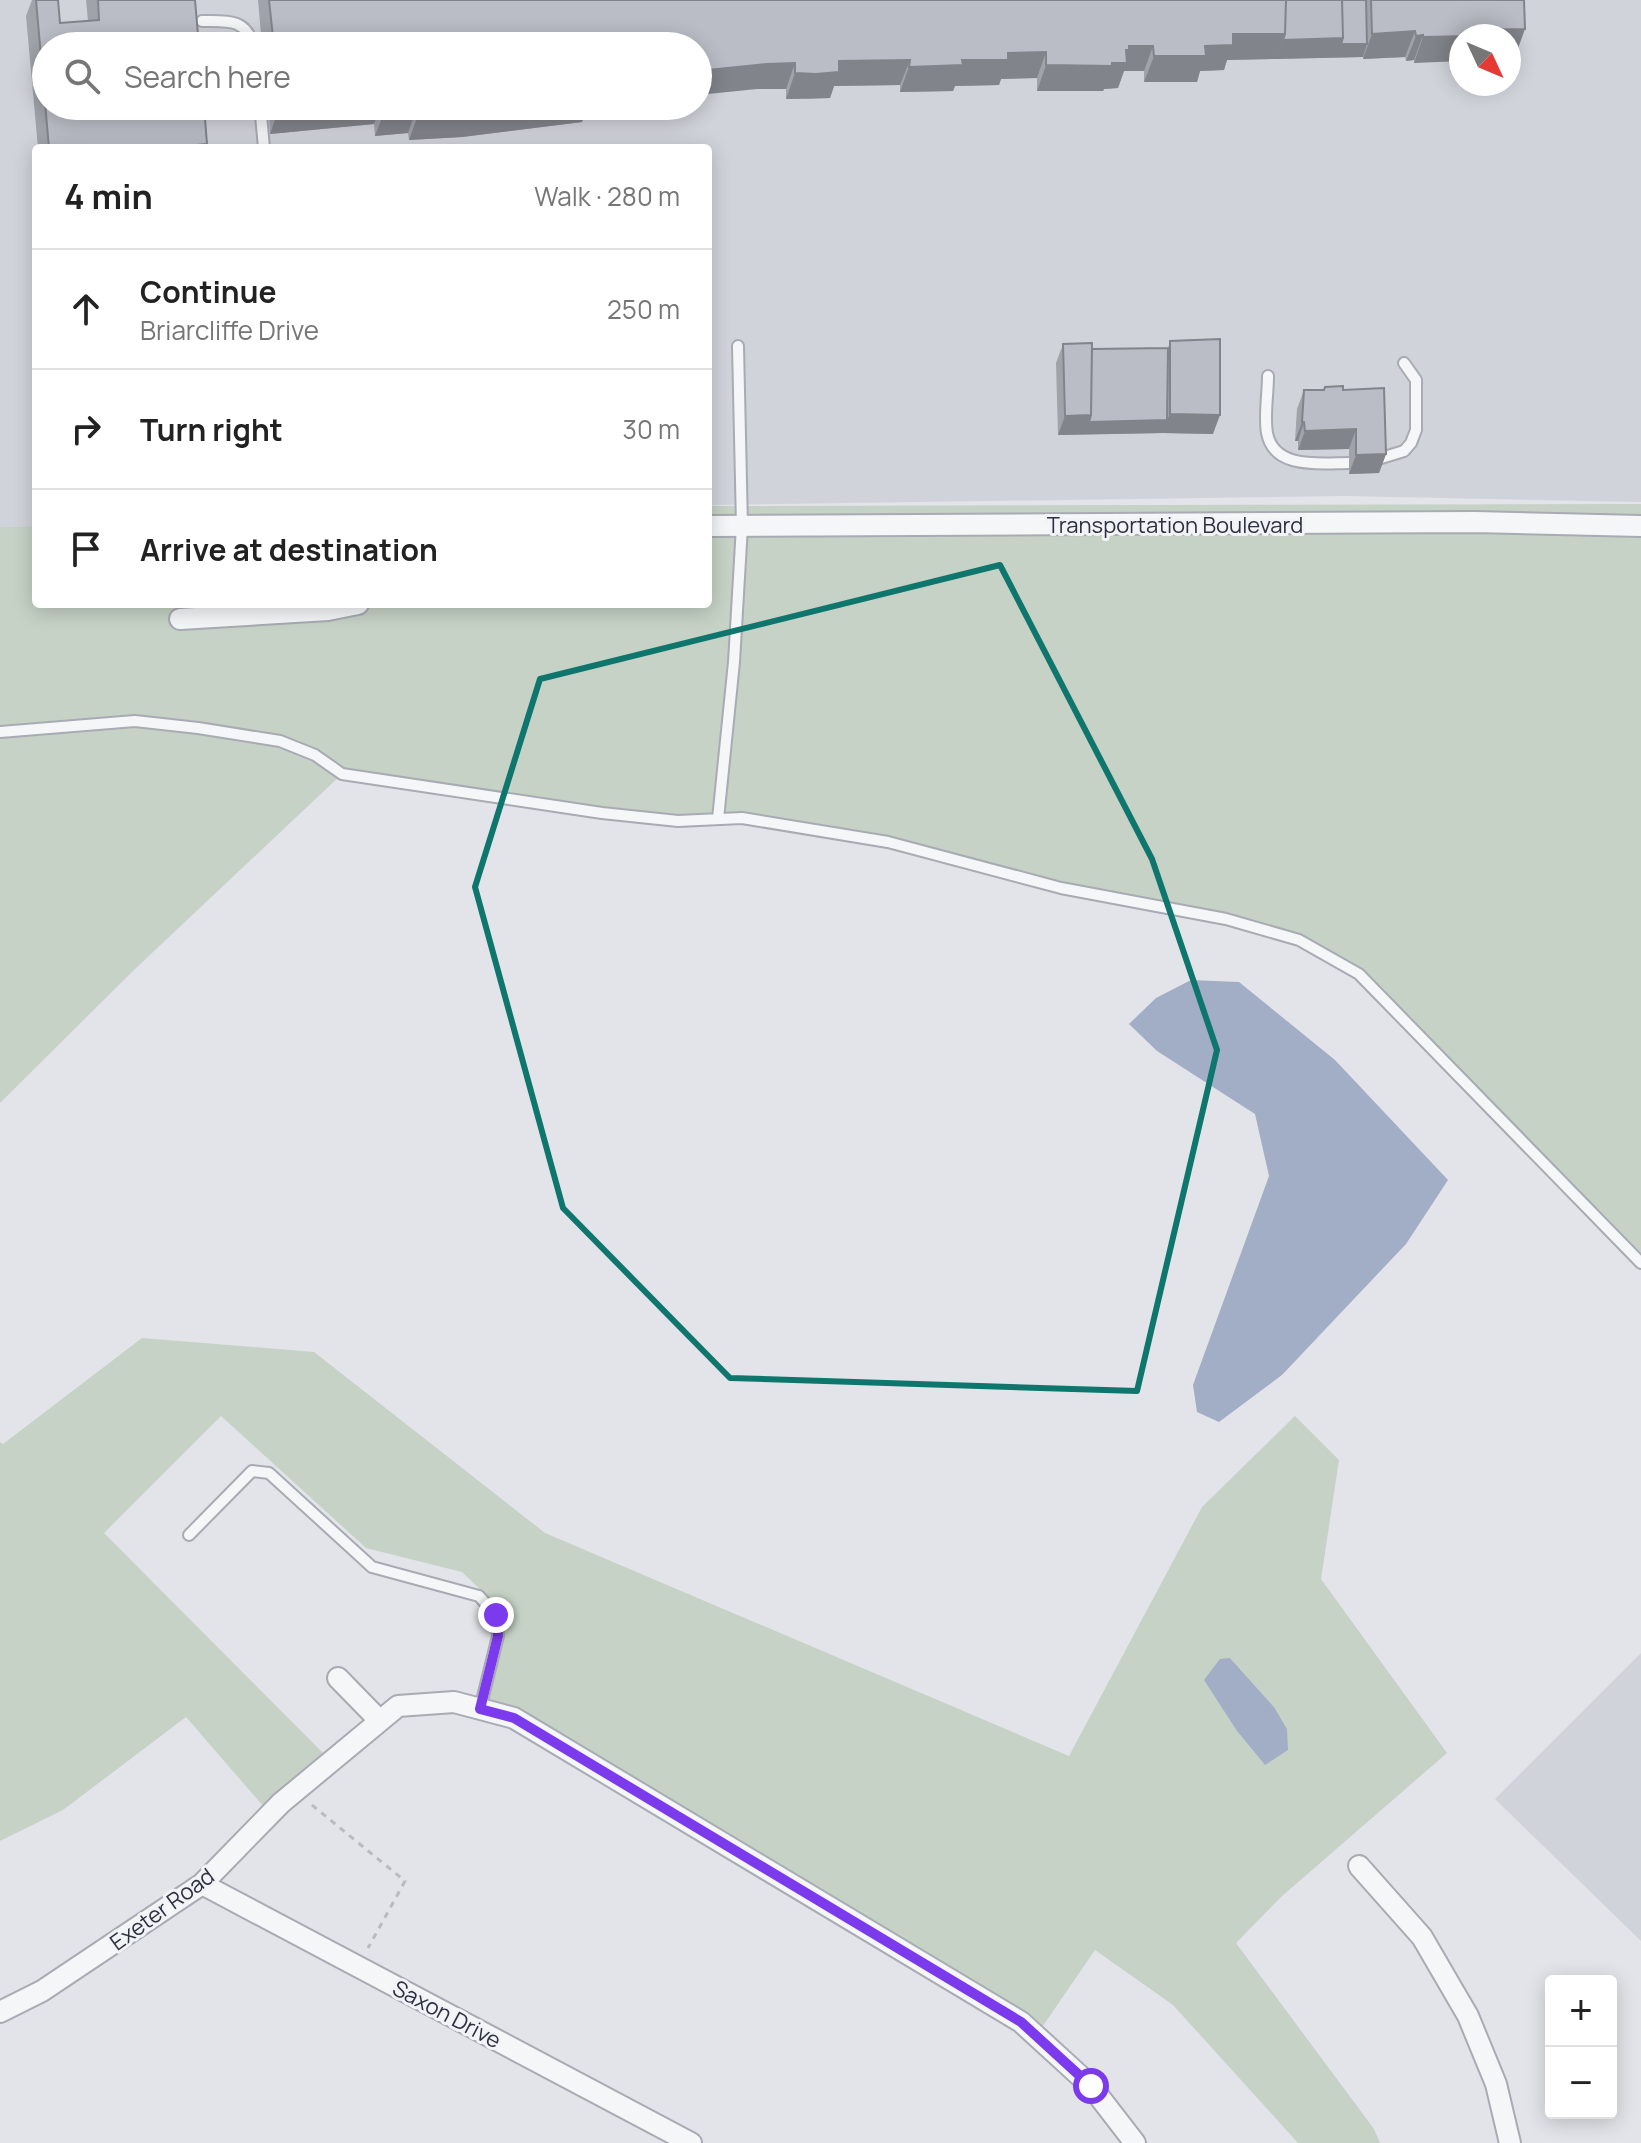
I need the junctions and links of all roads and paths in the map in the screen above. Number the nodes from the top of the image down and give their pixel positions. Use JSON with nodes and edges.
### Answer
{"nodes":[{"id":1,"x":202,"y":21,"type":"dead end"},
{"id":2,"x":248,"y":32,"type":"edge"},
{"id":3,"x":261,"y":120,"type":"edge"},
{"id":4,"x":264,"y":144,"type":"edge"},
{"id":5,"x":738,"y":346,"type":"dead end"},
{"id":6,"x":1404,"y":363,"type":"dead end"},
{"id":7,"x":1268,"y":376,"type":"dead end"},
{"id":8,"x":1378,"y":459,"type":"edge"},
{"id":9,"x":1349,"y":463,"type":"dead end"},
{"id":10,"x":712,"y":526,"type":"edge"},
{"id":11,"x":742,"y":526,"type":"junction"},
{"id":12,"x":1641,"y":526,"type":"edge"},
{"id":13,"x":338,"y":608,"type":"edge"},
{"id":14,"x":180,"y":619,"type":"dead end"},
{"id":15,"x":0,"y":732,"type":"edge"},
{"id":16,"x":718,"y":819,"type":"junction"},
{"id":17,"x":1641,"y":1263,"type":"edge"},
{"id":18,"x":189,"y":1535,"type":"dead end"},
{"id":19,"x":338,"y":1678,"type":"dead end"},
{"id":20,"x":480,"y":1709,"type":"junction"},
{"id":21,"x":378,"y":1719,"type":"junction"},
{"id":22,"x":312,"y":1805,"type":"dead end"},
{"id":23,"x":1359,"y":1866,"type":"dead end"},
{"id":24,"x":202,"y":1884,"type":"junction"},
{"id":25,"x":366,"y":1953,"type":"dead end"},
{"id":26,"x":0,"y":2012,"type":"edge"},
{"id":27,"x":691,"y":2143,"type":"edge"},
{"id":28,"x":1135,"y":2143,"type":"edge"},
{"id":29,"x":1510,"y":2143,"type":"edge"}],
"edges":[{"from":1,"to":2,"type":"lane"},
{"from":3,"to":4,"type":"lane"},
{"from":5,"to":11,"type":"lane"},
{"from":6,"to":8,"type":"lane"},
{"from":7,"to":9,"type":"lane"},
{"from":10,"to":11,"type":"street","name":"Transportation Boulevard"},
{"from":11,"to":12,"type":"street","name":"Transportation Boulevard"},
{"from":11,"to":16,"type":"lane"},
{"from":13,"to":14,"type":"street"},
{"from":15,"to":16,"type":"lane"},
{"from":16,"to":17,"type":"lane"},
{"from":18,"to":20,"type":"lane"},
{"from":19,"to":21,"type":"street"},
{"from":20,"to":21,"type":"street","name":"Exeter Road"},
{"from":20,"to":28,"type":"street","name":"Exeter Road"},
{"from":21,"to":24,"type":"street","name":"Exeter Road"},
{"from":22,"to":25,"type":"path"},
{"from":23,"to":29,"type":"street"},
{"from":24,"to":26,"type":"street","name":"Exeter Road"},
{"from":24,"to":27,"type":"street","name":"Saxon Drive"}]}
